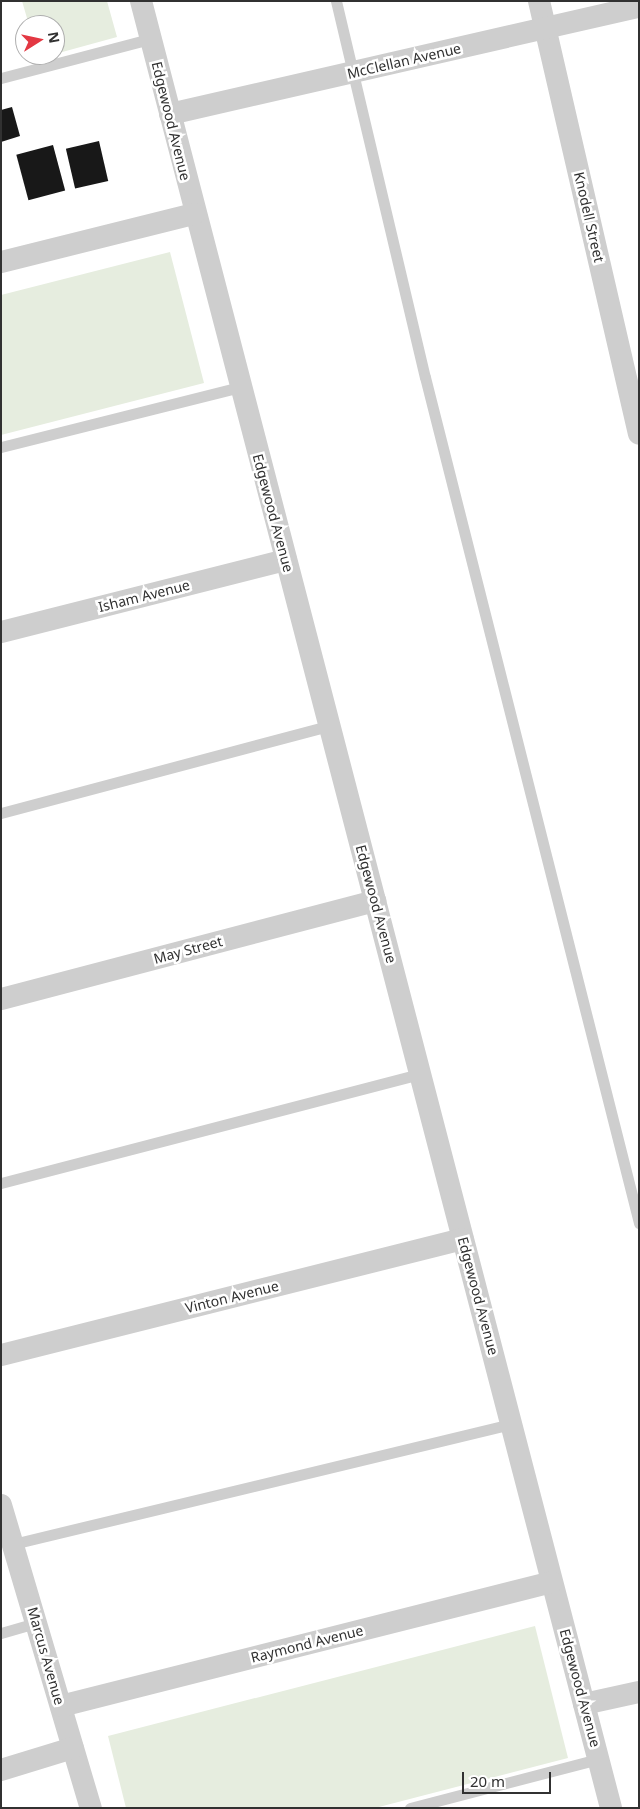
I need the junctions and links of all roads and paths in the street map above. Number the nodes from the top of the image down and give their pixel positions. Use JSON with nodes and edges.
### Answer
{"nodes":[{"id":1,"x":141,"y":1,"type":"edge"},
{"id":2,"x":336,"y":1,"type":"edge"},
{"id":3,"x":539,"y":1,"type":"edge"},
{"id":4,"x":639,"y":7,"type":"edge"},
{"id":5,"x":545,"y":29,"type":"junction"},
{"id":6,"x":150,"y":39,"type":"junction"},
{"id":7,"x":353,"y":72,"type":"junction"},
{"id":8,"x":1,"y":78,"type":"edge"},
{"id":9,"x":170,"y":114,"type":"junction"},
{"id":10,"x":194,"y":214,"type":"junction"},
{"id":11,"x":1,"y":262,"type":"edge"},
{"id":12,"x":240,"y":387,"type":"junction"},
{"id":13,"x":639,"y":434,"type":"edge"},
{"id":14,"x":1,"y":447,"type":"edge"},
{"id":15,"x":286,"y":560,"type":"junction"},
{"id":16,"x":1,"y":632,"type":"edge"},
{"id":17,"x":329,"y":726,"type":"junction"},
{"id":18,"x":1,"y":813,"type":"edge"},
{"id":19,"x":375,"y":901,"type":"junction"},
{"id":20,"x":1,"y":998,"type":"edge"},
{"id":21,"x":420,"y":1074,"type":"junction"},
{"id":22,"x":1,"y":1183,"type":"edge"},
{"id":23,"x":639,"y":1224,"type":"edge"},
{"id":24,"x":463,"y":1239,"type":"junction"},
{"id":25,"x":1,"y":1355,"type":"edge"},
{"id":26,"x":511,"y":1424,"type":"junction"},
{"id":27,"x":1,"y":1504,"type":"edge"},
{"id":28,"x":13,"y":1544,"type":"junction"},
{"id":29,"x":552,"y":1582,"type":"junction"},
{"id":30,"x":36,"y":1623,"type":"junction"},
{"id":31,"x":1,"y":1633,"type":"edge"},
{"id":32,"x":639,"y":1692,"type":"edge"},
{"id":33,"x":584,"y":1704,"type":"junction"},
{"id":34,"x":61,"y":1706,"type":"junction"},
{"id":35,"x":73,"y":1748,"type":"junction"},
{"id":36,"x":598,"y":1759,"type":"junction"},
{"id":37,"x":1,"y":1770,"type":"edge"},
{"id":38,"x":91,"y":1808,"type":"edge"},
{"id":39,"x":410,"y":1808,"type":"edge"},
{"id":40,"x":611,"y":1808,"type":"edge"}],
"edges":[{"from":1,"to":6,"type":"street","name":"Edgewood Avenue"},
{"from":2,"to":7,"type":"lane"},
{"from":3,"to":5,"type":"street","name":"Knodell Street"},
{"from":4,"to":5,"type":"street","name":"McClellan Avenue"},
{"from":5,"to":7,"type":"street","name":"McClellan Avenue"},
{"from":5,"to":13,"type":"street","name":"Knodell Street"},
{"from":6,"to":8,"type":"lane"},
{"from":6,"to":9,"type":"street","name":"Edgewood Avenue"},
{"from":7,"to":9,"type":"street","name":"McClellan Avenue"},
{"from":7,"to":23,"type":"lane"},
{"from":9,"to":10,"type":"street","name":"Edgewood Avenue"},
{"from":10,"to":11,"type":"street"},
{"from":10,"to":12,"type":"street","name":"Edgewood Avenue"},
{"from":12,"to":14,"type":"lane"},
{"from":12,"to":15,"type":"street","name":"Edgewood Avenue"},
{"from":15,"to":16,"type":"street","name":"Isham Avenue"},
{"from":15,"to":17,"type":"street","name":"Edgewood Avenue"},
{"from":17,"to":18,"type":"lane"},
{"from":17,"to":19,"type":"street","name":"Edgewood Avenue"},
{"from":19,"to":20,"type":"street","name":"May Street"},
{"from":19,"to":21,"type":"street","name":"Edgewood Avenue"},
{"from":21,"to":22,"type":"lane"},
{"from":21,"to":24,"type":"street","name":"Edgewood Avenue"},
{"from":24,"to":25,"type":"street","name":"Vinton Avenue"},
{"from":24,"to":26,"type":"street","name":"Edgewood Avenue"},
{"from":26,"to":28,"type":"lane"},
{"from":26,"to":29,"type":"street","name":"Edgewood Avenue"},
{"from":27,"to":28,"type":"street","name":"Marcus Avenue"},
{"from":28,"to":30,"type":"street","name":"Marcus Avenue"},
{"from":29,"to":33,"type":"street","name":"Edgewood Avenue"},
{"from":29,"to":34,"type":"street","name":"Raymond Avenue"},
{"from":30,"to":31,"type":"lane"},
{"from":30,"to":34,"type":"street","name":"Marcus Avenue"},
{"from":32,"to":33,"type":"street"},
{"from":33,"to":36,"type":"street","name":"Edgewood Avenue"},
{"from":34,"to":35,"type":"street","name":"Marcus Avenue"},
{"from":35,"to":37,"type":"street"},
{"from":35,"to":38,"type":"street","name":"Marcus Avenue"},
{"from":36,"to":39,"type":"lane"},
{"from":36,"to":40,"type":"street","name":"Edgewood Avenue"}]}
